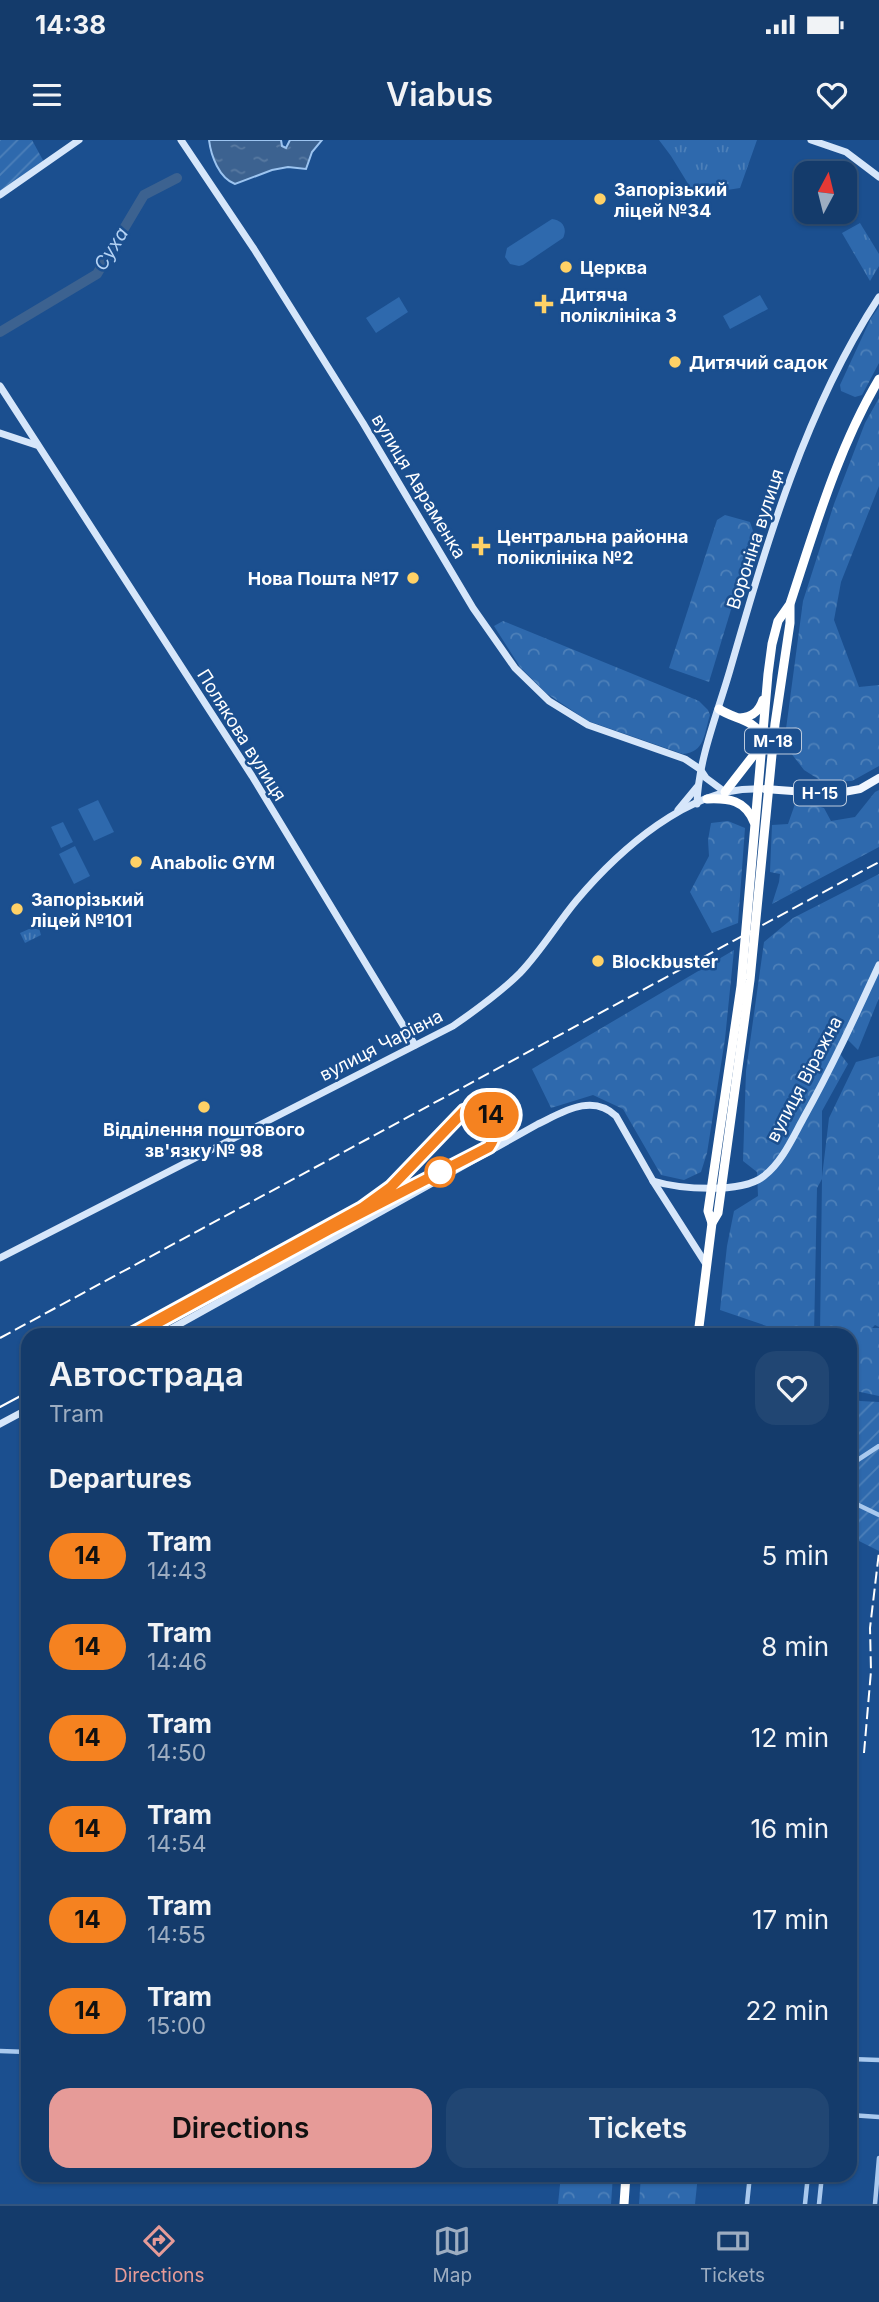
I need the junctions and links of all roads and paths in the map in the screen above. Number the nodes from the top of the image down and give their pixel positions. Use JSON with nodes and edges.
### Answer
{"nodes":[{"id":1,"x":79,"y":140,"type":"edge"},
{"id":2,"x":181,"y":140,"type":"edge"},
{"id":3,"x":811,"y":140,"type":"edge"},
{"id":4,"x":879,"y":177,"type":"edge"},
{"id":5,"x":0,"y":195,"type":"edge"},
{"id":6,"x":879,"y":297,"type":"edge"},
{"id":7,"x":879,"y":379,"type":"edge"},
{"id":8,"x":0,"y":386,"type":"edge"},
{"id":9,"x":0,"y":433,"type":"edge"},
{"id":10,"x":37,"y":446,"type":"junction"},
{"id":11,"x":790,"y":604,"type":"junction"},
{"id":12,"x":766,"y":692,"type":"junction"},
{"id":13,"x":719,"y":709,"type":"junction"},
{"id":14,"x":738,"y":719,"type":"junction"},
{"id":15,"x":762,"y":741,"type":"junction"},
{"id":16,"x":700,"y":769,"type":"junction"},
{"id":17,"x":879,"y":778,"type":"edge"},
{"id":18,"x":697,"y":786,"type":"junction"},
{"id":19,"x":758,"y":789,"type":"junction"},
{"id":20,"x":769,"y":789,"type":"junction"},
{"id":21,"x":725,"y":792,"type":"junction"},
{"id":22,"x":707,"y":799,"type":"junction"},
{"id":23,"x":697,"y":804,"type":"junction"},
{"id":24,"x":669,"y":818,"type":"junction"},
{"id":25,"x":755,"y":826,"type":"junction"},
{"id":26,"x":756,"y":880,"type":"junction"},
{"id":27,"x":879,"y":965,"type":"edge"},
{"id":28,"x":415,"y":1045,"type":"junction"},
{"id":29,"x":653,"y":1181,"type":"junction"},
{"id":30,"x":711,"y":1187,"type":"junction"},
{"id":31,"x":722,"y":1188,"type":"junction"},
{"id":32,"x":712,"y":1223,"type":"junction"},
{"id":33,"x":0,"y":1258,"type":"edge"},
{"id":34,"x":707,"y":1265,"type":"junction"},
{"id":35,"x":173,"y":1328,"type":"edge"},
{"id":36,"x":699,"y":1328,"type":"edge"},
{"id":37,"x":21,"y":1413,"type":"edge"},
{"id":38,"x":0,"y":1424,"type":"edge"},
{"id":39,"x":879,"y":1446,"type":"edge"},
{"id":40,"x":857,"y":1460,"type":"edge"},
{"id":41,"x":857,"y":1504,"type":"edge"},
{"id":42,"x":879,"y":1515,"type":"edge"},
{"id":43,"x":0,"y":2051,"type":"edge"},
{"id":44,"x":21,"y":2052,"type":"edge"},
{"id":45,"x":857,"y":2059,"type":"edge"},
{"id":46,"x":879,"y":2060,"type":"edge"},
{"id":47,"x":857,"y":2115,"type":"edge"},
{"id":48,"x":879,"y":2117,"type":"edge"},
{"id":49,"x":879,"y":2158,"type":"edge"},
{"id":50,"x":626,"y":2182,"type":"edge"},
{"id":51,"x":749,"y":2182,"type":"edge"},
{"id":52,"x":807,"y":2182,"type":"edge"},
{"id":53,"x":821,"y":2182,"type":"edge"},
{"id":54,"x":624,"y":2204,"type":"edge"},
{"id":55,"x":747,"y":2204,"type":"edge"},
{"id":56,"x":805,"y":2204,"type":"edge"},
{"id":57,"x":819,"y":2204,"type":"edge"},
{"id":58,"x":875,"y":2204,"type":"edge"}],
"edges":[{"from":1,"to":5,"type":"street"},
{"from":2,"to":16,"type":"street","name":"вулиця Авраменка"},
{"from":3,"to":4,"type":"street"},
{"from":6,"to":13,"type":"street","name":"Вороніна вулиця"},
{"from":7,"to":11,"type":"highway","number":"М-18"},
{"from":8,"to":10,"type":"street","name":"Полякова вулиця"},
{"from":9,"to":10,"type":"street"},
{"from":10,"to":28,"type":"street","name":"Полякова вулиця"},
{"from":11,"to":12,"type":"highway","number":"М-18"},
{"from":11,"to":20,"type":"highway","number":"М-18"},
{"from":12,"to":14,"type":"highway"},
{"from":12,"to":15,"type":"highway","number":"М-18"},
{"from":13,"to":14,"type":"highway"},
{"from":13,"to":16,"type":"street","name":"Вороніна вулиця"},
{"from":14,"to":15,"type":"highway"},
{"from":15,"to":19,"type":"highway","number":"М-18"},
{"from":15,"to":21,"type":"highway"},
{"from":16,"to":18,"type":"street","name":"Вороніна вулиця"},
{"from":16,"to":21,"type":"street","name":"вулиця Авраменка"},
{"from":17,"to":20,"type":"main road","number":"Н-15"},
{"from":18,"to":23,"type":"street","name":"Вороніна вулиця"},
{"from":18,"to":24,"type":"street"},
{"from":19,"to":20,"type":"main road","number":"Н-15"},
{"from":19,"to":21,"type":"street","name":"вулиця Чарівна"},
{"from":19,"to":25,"type":"highway","number":"М-18"},
{"from":20,"to":26,"type":"highway","number":"М-18"},
{"from":21,"to":22,"type":"street","name":"вулиця Чарівна"},
{"from":22,"to":23,"type":"street","name":"вулиця Чарівна"},
{"from":22,"to":25,"type":"highway"},
{"from":23,"to":24,"type":"street","name":"вулиця Чарівна"},
{"from":24,"to":28,"type":"street","name":"вулиця Чарівна"},
{"from":25,"to":26,"type":"highway","number":"М-18"},
{"from":26,"to":30,"type":"highway","number":"М-18"},
{"from":26,"to":31,"type":"highway","number":"М-18"},
{"from":27,"to":31,"type":"street","name":"вулиця Віражна"},
{"from":28,"to":33,"type":"street","name":"вулиця Чарівна"},
{"from":29,"to":30,"type":"street","name":"вулиця Віражна"},
{"from":29,"to":34,"type":"street"},
{"from":29,"to":35,"type":"street"},
{"from":30,"to":31,"type":"street","name":"вулиця Віражна"},
{"from":30,"to":32,"type":"highway","number":"М-18"},
{"from":31,"to":32,"type":"highway","number":"М-18"},
{"from":32,"to":34,"type":"highway","number":"М-18"},
{"from":34,"to":36,"type":"highway","number":"М-18"},
{"from":37,"to":38,"type":"street"},
{"from":39,"to":40,"type":"street"},
{"from":41,"to":42,"type":"street"},
{"from":43,"to":44,"type":"street"},
{"from":45,"to":46,"type":"street"},
{"from":47,"to":48,"type":"street"},
{"from":49,"to":58,"type":"street"},
{"from":50,"to":54,"type":"highway"},
{"from":51,"to":55,"type":"street"},
{"from":52,"to":56,"type":"street"},
{"from":53,"to":57,"type":"street"}]}
